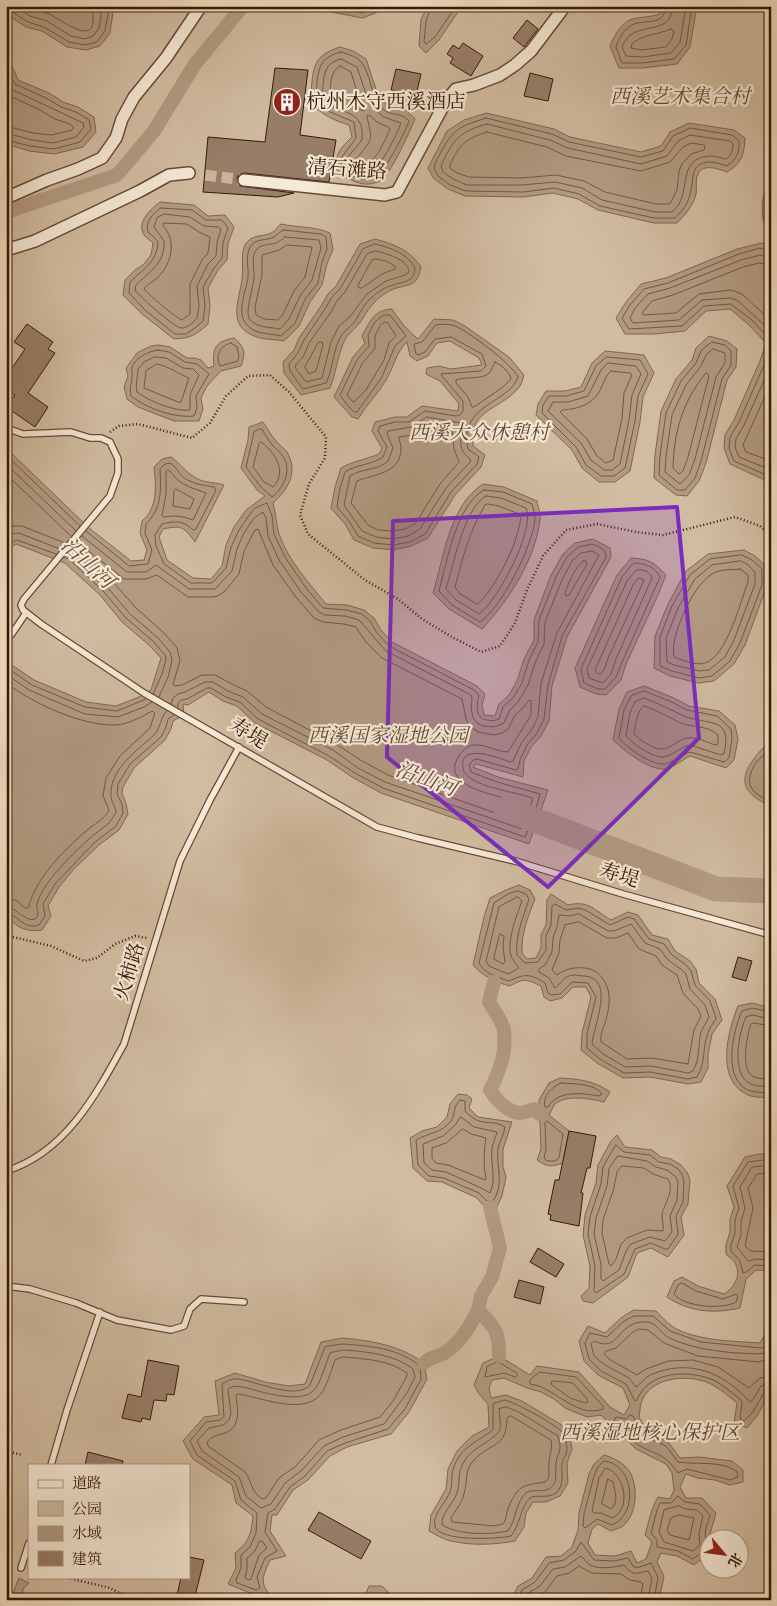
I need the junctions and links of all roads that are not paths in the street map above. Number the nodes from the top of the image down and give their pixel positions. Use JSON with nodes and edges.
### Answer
{"nodes":[{"id":1,"x":200,"y":6,"type":"edge"},
{"id":2,"x":565,"y":6,"type":"edge"},
{"id":3,"x":190,"y":173,"type":"tunnel mouth"},
{"id":4,"x":244,"y":180,"type":"tunnel mouth"},
{"id":5,"x":6,"y":198,"type":"edge"},
{"id":6,"x":6,"y":250,"type":"edge"},
{"id":7,"x":6,"y":428,"type":"edge"},
{"id":8,"x":26,"y":613,"type":"junction"},
{"id":9,"x":6,"y":631,"type":"edge"},
{"id":10,"x":238,"y":747,"type":"junction"},
{"id":11,"x":771,"y":935,"type":"edge"},
{"id":12,"x":6,"y":1171,"type":"edge"},
{"id":13,"x":6,"y":1286,"type":"edge"},
{"id":14,"x":244,"y":1302,"type":"dead end"},
{"id":15,"x":100,"y":1312,"type":"junction"},
{"id":16,"x":52,"y":1464,"type":"edge"},
{"id":17,"x":28,"y":1546,"type":"edge"},
{"id":18,"x":21,"y":1568,"type":"dead end"}],
"edges":[{"from":1,"to":5,"type":"street"},
{"from":2,"to":4,"type":"street","name":"清石滩路"},
{"from":3,"to":6,"type":"street"},
{"from":7,"to":8,"type":"lane"},
{"from":8,"to":9,"type":"lane"},
{"from":8,"to":10,"type":"lane","name":"寿堤"},
{"from":10,"to":11,"type":"lane","name":"寿堤"},
{"from":10,"to":12,"type":"lane","name":"火柿路"},
{"from":13,"to":15,"type":"lane"},
{"from":14,"to":15,"type":"lane"},
{"from":15,"to":16,"type":"lane"},
{"from":17,"to":18,"type":"lane"}]}
